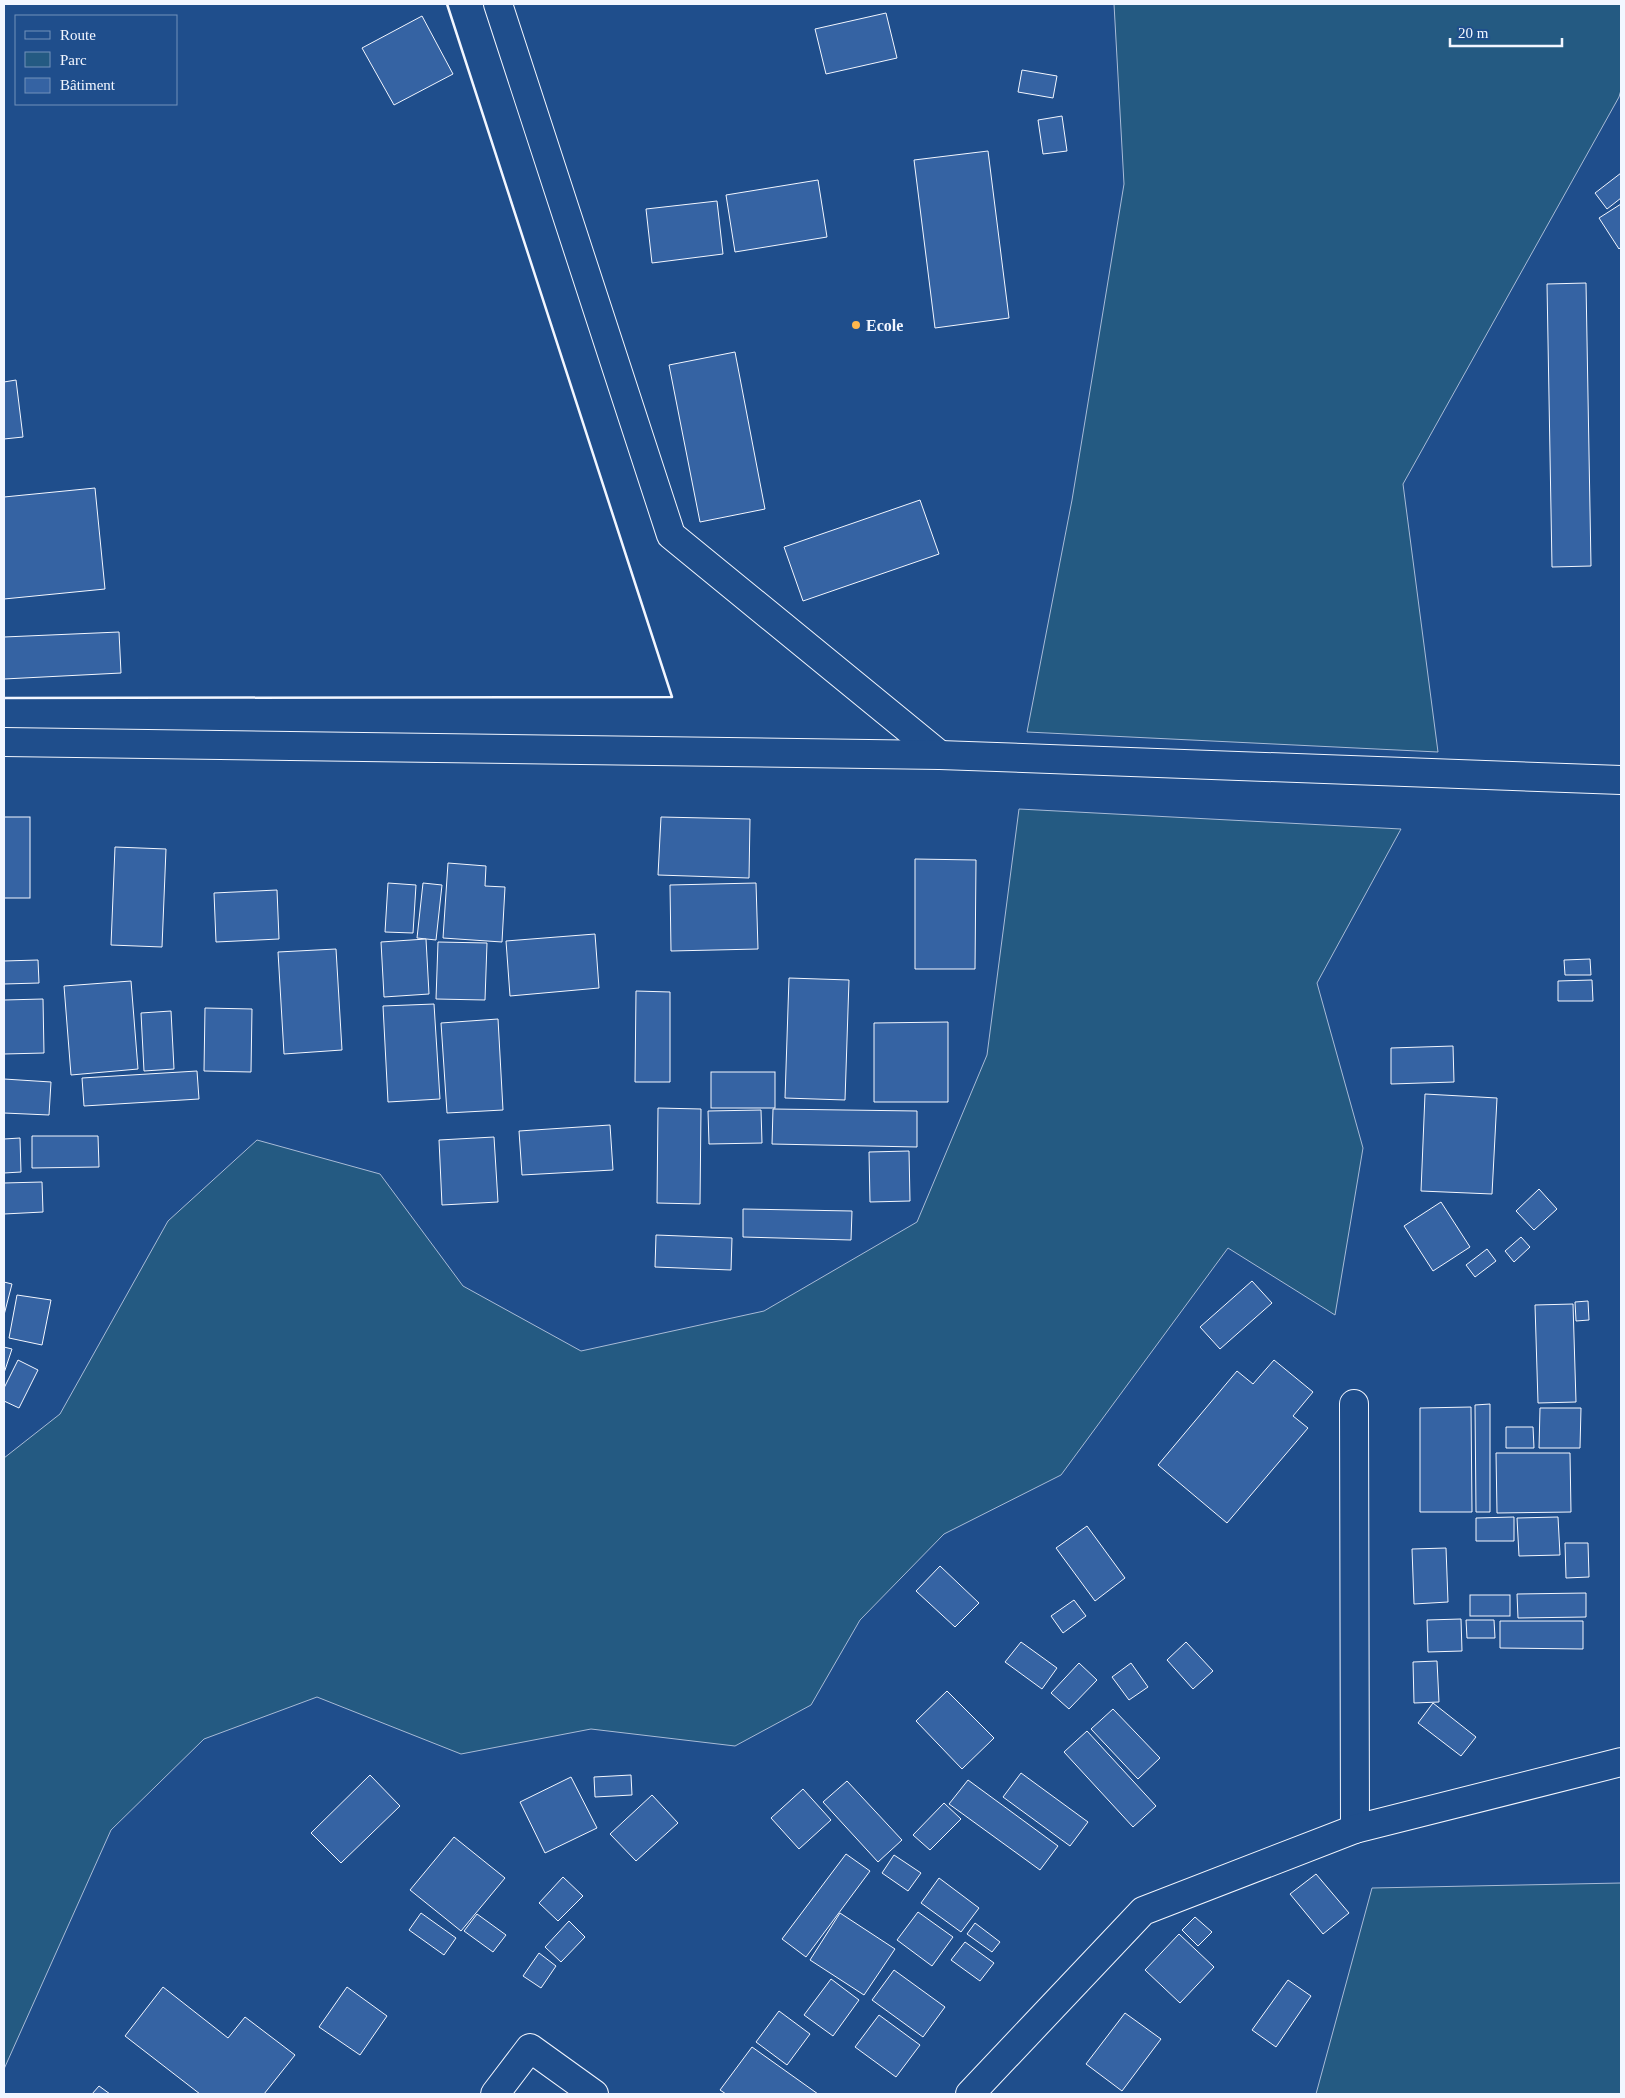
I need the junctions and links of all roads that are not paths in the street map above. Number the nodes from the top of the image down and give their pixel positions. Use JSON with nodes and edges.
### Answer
{"nodes":[{"id":1,"x":498,"y":4,"type":"edge"},
{"id":2,"x":4,"y":742,"type":"edge"},
{"id":3,"x":940,"y":755,"type":"junction"},
{"id":4,"x":1621,"y":780,"type":"edge"},
{"id":5,"x":1354,"y":1404,"type":"dead end"},
{"id":6,"x":1621,"y":1762,"type":"edge"},
{"id":7,"x":1355,"y":1829,"type":"junction"},
{"id":8,"x":495,"y":2094,"type":"edge"},
{"id":9,"x":594,"y":2094,"type":"edge"},
{"id":10,"x":970,"y":2094,"type":"edge"}],
"edges":[{"from":1,"to":3,"type":"street"},
{"from":2,"to":3,"type":"street"},
{"from":3,"to":4,"type":"street"},
{"from":5,"to":7,"type":"street"},
{"from":6,"to":7,"type":"street"},
{"from":7,"to":10,"type":"street"},
{"from":8,"to":9,"type":"street"}]}
